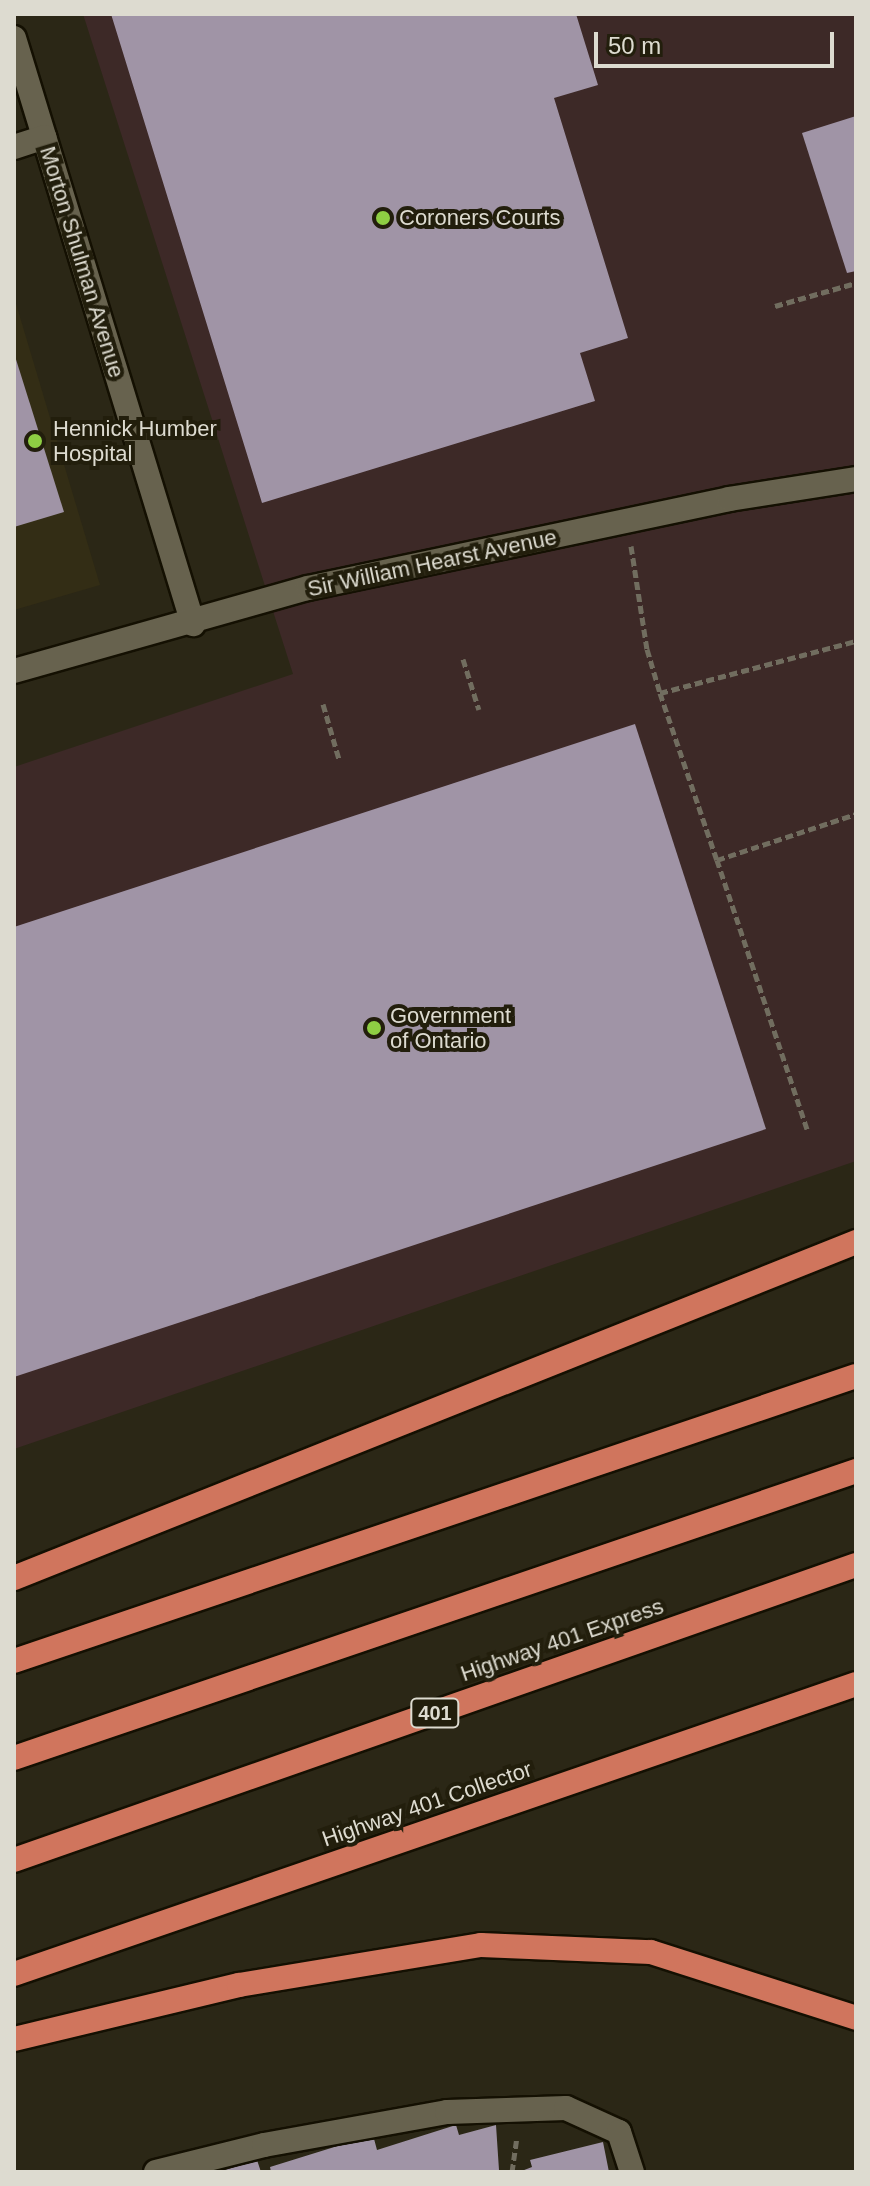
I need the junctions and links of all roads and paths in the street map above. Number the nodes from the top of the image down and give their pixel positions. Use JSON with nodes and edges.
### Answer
{"nodes":[{"id":1,"x":14,"y":38,"type":"edge"},
{"id":2,"x":44,"y":137,"type":"junction"},
{"id":3,"x":14,"y":147,"type":"edge"},
{"id":4,"x":856,"y":283,"type":"edge"},
{"id":5,"x":775,"y":306,"type":"dead end"},
{"id":6,"x":856,"y":479,"type":"edge"},
{"id":7,"x":638,"y":575,"type":"dead end"},
{"id":8,"x":193,"y":624,"type":"junction"},
{"id":9,"x":856,"y":641,"type":"edge"},
{"id":10,"x":463,"y":659,"type":"dead end"},
{"id":11,"x":14,"y":671,"type":"edge"},
{"id":12,"x":660,"y":693,"type":"junction"},
{"id":13,"x":323,"y":704,"type":"dead end"},
{"id":14,"x":479,"y":710,"type":"dead end"},
{"id":15,"x":339,"y":759,"type":"dead end"},
{"id":16,"x":856,"y":814,"type":"edge"},
{"id":17,"x":717,"y":860,"type":"junction"},
{"id":18,"x":807,"y":1129,"type":"dead end"},
{"id":19,"x":856,"y":1242,"type":"edge"},
{"id":20,"x":856,"y":1376,"type":"edge"},
{"id":21,"x":856,"y":1471,"type":"edge"},
{"id":22,"x":856,"y":1565,"type":"edge"},
{"id":23,"x":14,"y":1578,"type":"edge"},
{"id":24,"x":14,"y":1661,"type":"edge"},
{"id":25,"x":856,"y":1684,"type":"edge"},
{"id":26,"x":14,"y":1758,"type":"edge"},
{"id":27,"x":14,"y":1860,"type":"edge"},
{"id":28,"x":14,"y":1974,"type":"edge"},
{"id":29,"x":856,"y":2018,"type":"edge"},
{"id":30,"x":14,"y":2039,"type":"edge"},
{"id":31,"x":156,"y":2172,"type":"edge"},
{"id":32,"x":632,"y":2172,"type":"edge"}],
"edges":[{"from":1,"to":2,"type":"street","name":"Morton Shulman Avenue"},
{"from":2,"to":3,"type":"street"},
{"from":2,"to":8,"type":"street","name":"Morton Shulman Avenue"},
{"from":4,"to":5,"type":"path"},
{"from":6,"to":8,"type":"street","name":"Sir William Hearst Avenue"},
{"from":7,"to":12,"type":"path"},
{"from":8,"to":11,"type":"street","name":"Sir William Hearst Avenue"},
{"from":9,"to":12,"type":"path"},
{"from":10,"to":14,"type":"path"},
{"from":12,"to":17,"type":"path"},
{"from":13,"to":15,"type":"path"},
{"from":16,"to":17,"type":"path"},
{"from":17,"to":18,"type":"path"},
{"from":19,"to":23,"type":"highway"},
{"from":20,"to":24,"type":"highway"},
{"from":21,"to":26,"type":"highway"},
{"from":22,"to":27,"type":"highway","name":"Highway 401 Express","number":"401"},
{"from":25,"to":28,"type":"highway","name":"Highway 401 Collector"},
{"from":29,"to":30,"type":"highway"},
{"from":31,"to":32,"type":"street"}]}
